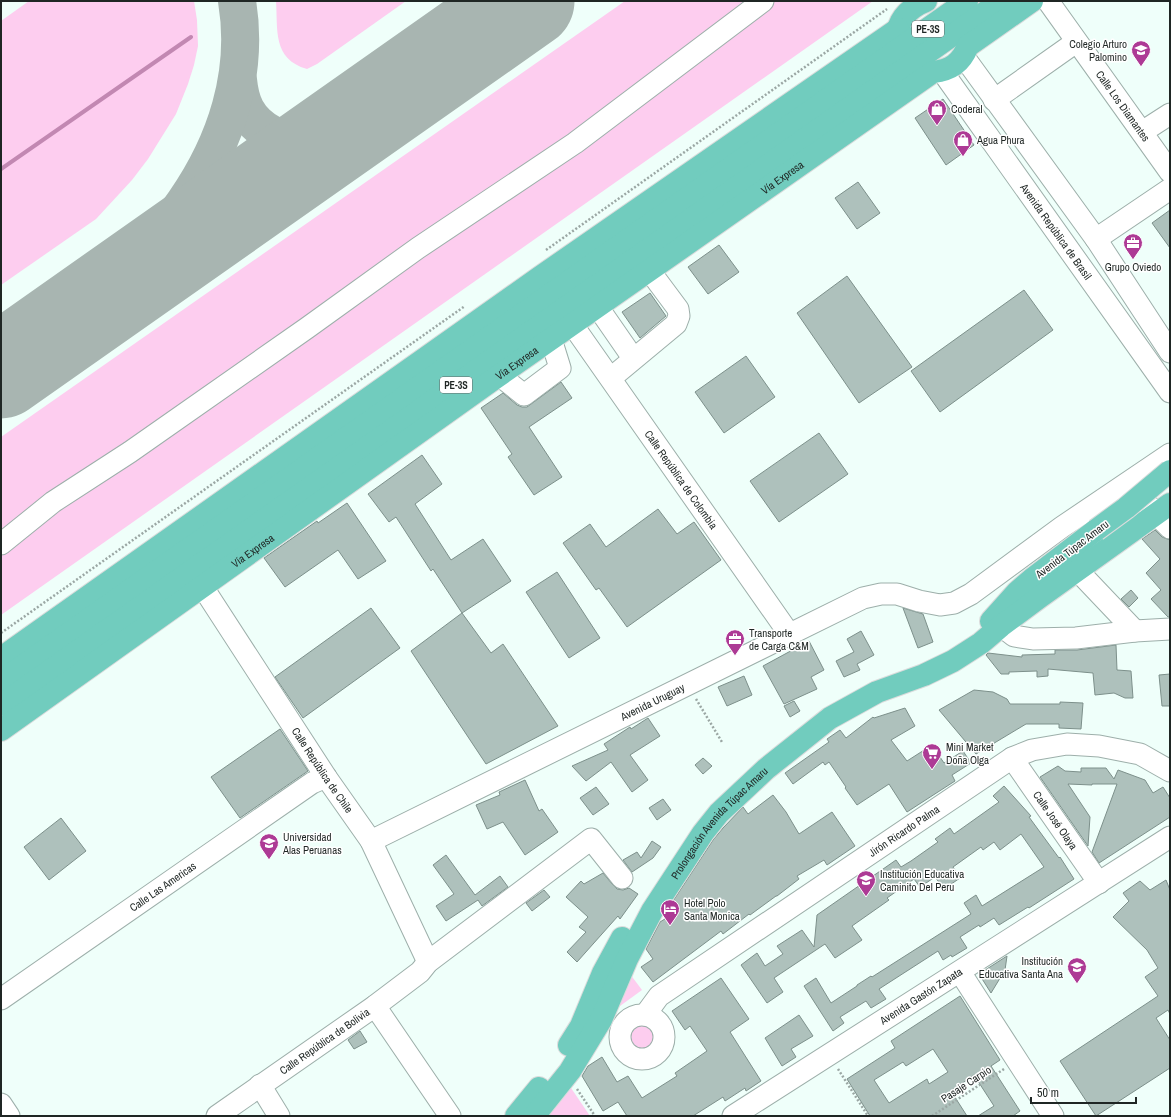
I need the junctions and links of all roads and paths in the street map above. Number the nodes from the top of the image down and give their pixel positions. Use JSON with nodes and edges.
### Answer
{"nodes":[{"id":1,"x":763,"y":1,"type":"edge"},
{"id":2,"x":926,"y":1,"type":"edge"},
{"id":3,"x":1001,"y":1,"type":"edge"},
{"id":4,"x":1032,"y":1,"type":"edge"},
{"id":5,"x":1048,"y":1,"type":"edge"},
{"id":6,"x":893,"y":5,"type":"dead end"},
{"id":7,"x":958,"y":9,"type":"edge"},
{"id":8,"x":1076,"y":42,"type":"junction"},
{"id":9,"x":903,"y":47,"type":"junction"},
{"id":10,"x":966,"y":52,"type":"junction"},
{"id":11,"x":937,"y":72,"type":"junction"},
{"id":12,"x":994,"y":100,"type":"junction"},
{"id":13,"x":1170,"y":114,"type":"edge"},
{"id":14,"x":1142,"y":132,"type":"junction"},
{"id":15,"x":1170,"y":172,"type":"edge"},
{"id":16,"x":1170,"y":189,"type":"edge"},
{"id":17,"x":1096,"y":239,"type":"junction"},
{"id":18,"x":581,"y":249,"type":"junction"},
{"id":19,"x":540,"y":254,"type":"dead end"},
{"id":20,"x":639,"y":255,"type":"junction"},
{"id":21,"x":1110,"y":259,"type":"junction"},
{"id":22,"x":1086,"y":274,"type":"junction"},
{"id":23,"x":606,"y":300,"type":"junction"},
{"id":24,"x":469,"y":304,"type":"dead end"},
{"id":25,"x":572,"y":324,"type":"junction"},
{"id":26,"x":458,"y":335,"type":"junction"},
{"id":27,"x":551,"y":339,"type":"junction"},
{"id":28,"x":1170,"y":352,"type":"edge"},
{"id":29,"x":633,"y":358,"type":"junction"},
{"id":30,"x":495,"y":378,"type":"junction"},
{"id":31,"x":610,"y":378,"type":"junction"},
{"id":32,"x":434,"y":388,"type":"junction"},
{"id":33,"x":1170,"y":392,"type":"edge"},
{"id":34,"x":1170,"y":454,"type":"edge"},
{"id":35,"x":1170,"y":471,"type":"edge"},
{"id":36,"x":1129,"y":482,"type":"junction"},
{"id":37,"x":1170,"y":485,"type":"edge"},
{"id":38,"x":1165,"y":515,"type":"edge"},
{"id":39,"x":1099,"y":534,"type":"junction"},
{"id":40,"x":1,"y":544,"type":"edge"},
{"id":41,"x":1078,"y":571,"type":"junction"},
{"id":42,"x":202,"y":586,"type":"junction"},
{"id":43,"x":1001,"y":626,"type":"junction"},
{"id":44,"x":1170,"y":629,"type":"edge"},
{"id":45,"x":1134,"y":631,"type":"junction"},
{"id":46,"x":978,"y":632,"type":"joint"},
{"id":47,"x":1,"y":633,"type":"edge"},
{"id":48,"x":790,"y":635,"type":"junction"},
{"id":49,"x":1,"y":658,"type":"edge"},
{"id":50,"x":1,"y":681,"type":"edge"},
{"id":51,"x":696,"y":699,"type":"dead end"},
{"id":52,"x":1,"y":705,"type":"edge"},
{"id":53,"x":1,"y":730,"type":"edge"},
{"id":54,"x":722,"y":742,"type":"dead end"},
{"id":55,"x":1012,"y":758,"type":"junction"},
{"id":56,"x":1170,"y":771,"type":"edge"},
{"id":57,"x":326,"y":777,"type":"junction"},
{"id":58,"x":1170,"y":837,"type":"edge"},
{"id":59,"x":371,"y":841,"type":"junction"},
{"id":60,"x":622,"y":878,"type":"dead end"},
{"id":61,"x":1099,"y":883,"type":"junction"},
{"id":62,"x":428,"y":962,"type":"junction"},
{"id":63,"x":960,"y":972,"type":"junction"},
{"id":64,"x":1,"y":999,"type":"edge"},
{"id":65,"x":375,"y":1006,"type":"junction"},
{"id":66,"x":645,"y":1015,"type":"dead end"},
{"id":67,"x":836,"y":1065,"type":"dead end"},
{"id":68,"x":1009,"y":1065,"type":"dead end"},
{"id":69,"x":260,"y":1085,"type":"junction"},
{"id":70,"x":575,"y":1085,"type":"dead end"},
{"id":71,"x":1,"y":1104,"type":"edge"},
{"id":72,"x":9,"y":1116,"type":"edge"},
{"id":73,"x":217,"y":1116,"type":"edge"},
{"id":74,"x":279,"y":1116,"type":"edge"},
{"id":75,"x":450,"y":1116,"type":"edge"},
{"id":76,"x":516,"y":1116,"type":"edge"},
{"id":77,"x":534,"y":1116,"type":"edge"},
{"id":78,"x":595,"y":1116,"type":"edge"},
{"id":79,"x":733,"y":1116,"type":"edge"},
{"id":80,"x":868,"y":1116,"type":"edge"},
{"id":81,"x":932,"y":1116,"type":"edge"},
{"id":82,"x":1053,"y":1116,"type":"edge"}],
"edges":[{"from":1,"to":40,"type":"street"},
{"from":2,"to":9,"type":"main road"},
{"from":3,"to":7,"type":"main road","name":"Vía Expresa","number":"PE-3S"},
{"from":4,"to":10,"type":"main road","name":"Vía Expresa","number":"PE-3S"},
{"from":5,"to":8,"type":"street","name":"Calle Los Diamantes"},
{"from":6,"to":19,"type":"path"},
{"from":7,"to":9,"type":"main road","name":"Vía Expresa","number":"PE-3S"},
{"from":7,"to":10,"type":"main road"},
{"from":8,"to":12,"type":"street"},
{"from":8,"to":14,"type":"street","name":"Calle Los Diamantes"},
{"from":9,"to":11,"type":"main road"},
{"from":9,"to":18,"type":"main road","name":"Vía Expresa","number":"PE-3S"},
{"from":9,"to":20,"type":"main road","name":"Vía Expresa","number":"PE-3S"},
{"from":10,"to":11,"type":"main road","name":"Vía Expresa","number":"PE-3S"},
{"from":10,"to":12,"type":"street"},
{"from":11,"to":20,"type":"main road","name":"Vía Expresa","number":"PE-3S"},
{"from":11,"to":22,"type":"street","name":"Avenida República de Brasil"},
{"from":12,"to":17,"type":"street"},
{"from":13,"to":14,"type":"street"},
{"from":14,"to":15,"type":"street","name":"Calle Los Diamantes"},
{"from":16,"to":17,"type":"street"},
{"from":17,"to":21,"type":"street"},
{"from":18,"to":20,"type":"main road"},
{"from":18,"to":26,"type":"main road","name":"Vía Expresa","number":"PE-3S"},
{"from":20,"to":23,"type":"main road","name":"Vía Expresa","number":"PE-3S"},
{"from":20,"to":29,"type":"street"},
{"from":20,"to":32,"type":"main road","name":"Vía Expresa","number":"PE-3S"},
{"from":21,"to":22,"type":"street"},
{"from":21,"to":28,"type":"street"},
{"from":22,"to":33,"type":"street","name":"Avenida República de Brasil"},
{"from":23,"to":25,"type":"main road","name":"Vía Expresa","number":"PE-3S"},
{"from":23,"to":29,"type":"street"},
{"from":24,"to":47,"type":"path"},
{"from":25,"to":27,"type":"main road","name":"Vía Expresa","number":"PE-3S"},
{"from":25,"to":31,"type":"street","name":"Calle República de Colombia"},
{"from":26,"to":32,"type":"main road"},
{"from":26,"to":49,"type":"main road","name":"Vía Expresa","number":"PE-3S"},
{"from":27,"to":30,"type":"main road","name":"Vía Expresa","number":"PE-3S"},
{"from":27,"to":30,"type":"street"},
{"from":29,"to":31,"type":"street"},
{"from":30,"to":32,"type":"main road"},
{"from":30,"to":42,"type":"main road","name":"Vía Expresa","number":"PE-3S"},
{"from":31,"to":48,"type":"street","name":"Calle República de Colombia"},
{"from":32,"to":50,"type":"main road","name":"Vía Expresa","number":"PE-3S"},
{"from":32,"to":52,"type":"main road","name":"Vía Expresa","number":"PE-3S"},
{"from":34,"to":36,"type":"street"},
{"from":35,"to":39,"type":"main road","name":"Avenida Túpac Amaru","bridge":true},
{"from":36,"to":38,"type":"street"},
{"from":36,"to":48,"type":"street","name":"Avenida Uruguay"},
{"from":37,"to":39,"type":"main road"},
{"from":38,"to":41,"type":"main road"},
{"from":39,"to":43,"type":"main road","name":"Avenida Túpac Amaru"},
{"from":39,"to":46,"type":"main road","name":"Avenida Túpac Amaru"},
{"from":41,"to":43,"type":"main road"},
{"from":41,"to":45,"type":"street"},
{"from":42,"to":53,"type":"main road","name":"Vía Expresa","number":"PE-3S"},
{"from":42,"to":57,"type":"street","name":"Calle República de Chile"},
{"from":43,"to":45,"type":"street"},
{"from":43,"to":77,"type":"main road","name":"Prolongación Avenida Túpac Amaru"},
{"from":44,"to":45,"type":"street"},
{"from":46,"to":76,"type":"main road","name":"Prolongación Avenida Túpac Amaru"},
{"from":48,"to":59,"type":"street","name":"Avenida Uruguay"},
{"from":51,"to":54,"type":"path"},
{"from":55,"to":56,"type":"street","name":"Jirón Ricardo Palma"},
{"from":55,"to":61,"type":"street","name":"Calle José Olaya"},
{"from":55,"to":66,"type":"street","name":"Jirón Ricardo Palma"},
{"from":57,"to":59,"type":"street","name":"Calle República de Chile"},
{"from":57,"to":64,"type":"street","name":"Calle Las Americas"},
{"from":58,"to":61,"type":"street","name":"Avenida Gastón Zapata"},
{"from":59,"to":62,"type":"street","name":"Calle República de Chile"},
{"from":60,"to":62,"type":"street","name":"Calle República de Bolivia"},
{"from":61,"to":63,"type":"street","name":"Avenida Gastón Zapata"},
{"from":62,"to":65,"type":"street","name":"Calle República de Bolivia"},
{"from":63,"to":79,"type":"street","name":"Avenida Gastón Zapata"},
{"from":63,"to":82,"type":"street"},
{"from":65,"to":69,"type":"street","name":"Calle República de Bolivia"},
{"from":65,"to":75,"type":"street"},
{"from":67,"to":80,"type":"path"},
{"from":68,"to":81,"type":"path","name":"Pasaje Carpio"},
{"from":69,"to":73,"type":"street","name":"Calle República de Bolivia"},
{"from":69,"to":74,"type":"street"},
{"from":70,"to":78,"type":"path"},
{"from":71,"to":72,"type":"street"}]}
